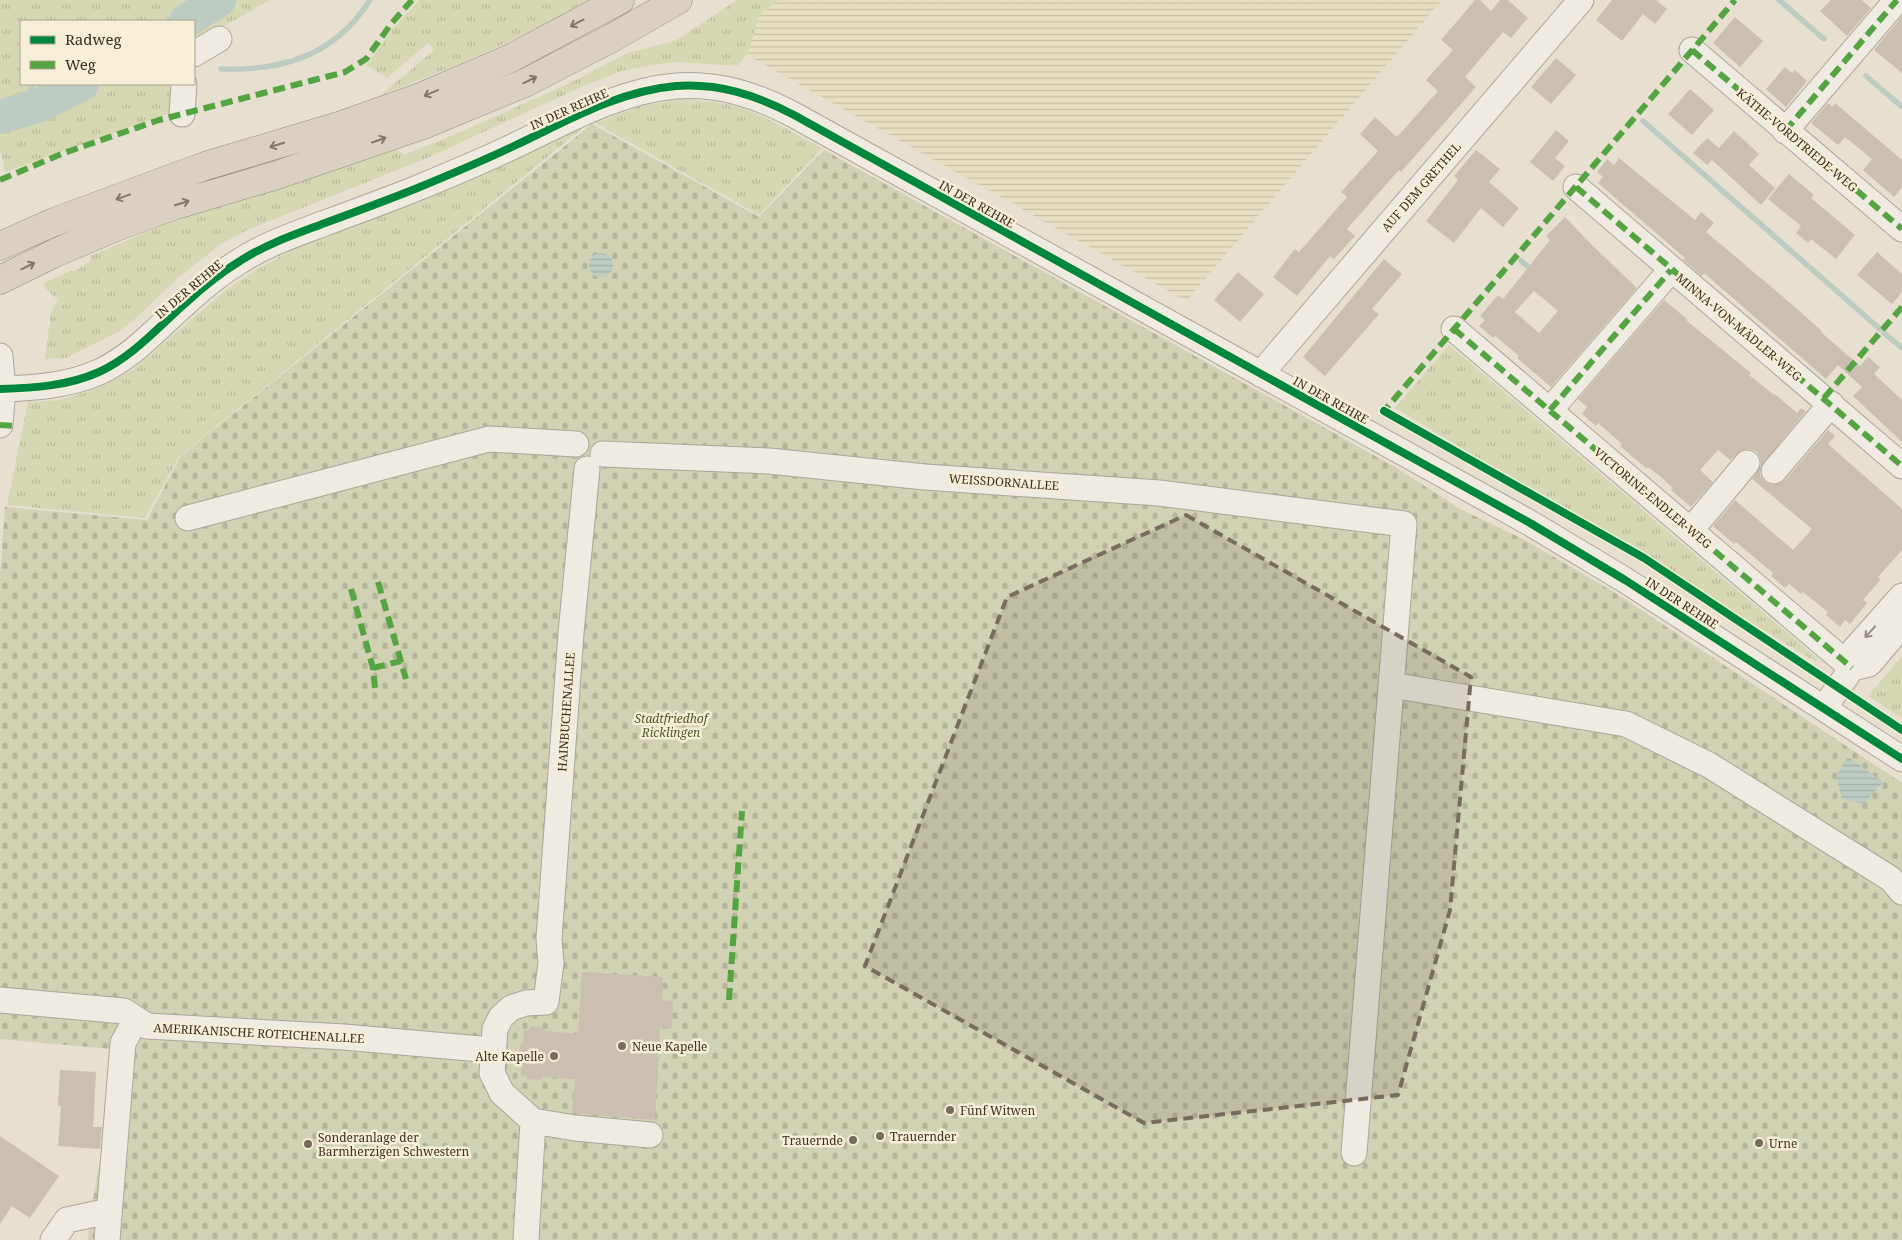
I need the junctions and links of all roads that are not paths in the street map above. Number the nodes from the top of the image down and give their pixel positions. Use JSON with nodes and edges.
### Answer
{"nodes":[{"id":1,"x":620,"y":0,"type":"edge"},
{"id":2,"x":678,"y":0,"type":"edge"},
{"id":3,"x":1581,"y":0,"type":"edge"},
{"id":4,"x":1897,"y":0,"type":"edge"},
{"id":5,"x":219,"y":39,"type":"dead end"},
{"id":6,"x":1692,"y":50,"type":"dead end"},
{"id":7,"x":195,"y":53,"type":"edge"},
{"id":8,"x":184,"y":85,"type":"edge"},
{"id":9,"x":182,"y":114,"type":"dead end"},
{"id":10,"x":1786,"y":130,"type":"junction"},
{"id":11,"x":1576,"y":187,"type":"dead end"},
{"id":12,"x":1902,"y":229,"type":"edge"},
{"id":13,"x":0,"y":246,"type":"edge"},
{"id":14,"x":1671,"y":270,"type":"junction"},
{"id":15,"x":0,"y":280,"type":"edge"},
{"id":16,"x":1454,"y":329,"type":"dead end"},
{"id":17,"x":0,"y":356,"type":"edge"},
{"id":18,"x":1262,"y":375,"type":"junction"},
{"id":19,"x":1,"y":389,"type":"edge"},
{"id":20,"x":1831,"y":404,"type":"junction"},
{"id":21,"x":1550,"y":410,"type":"junction"},
{"id":22,"x":0,"y":425,"type":"edge"},
{"id":23,"x":589,"y":451,"type":"junction"},
{"id":24,"x":1747,"y":463,"type":"dead end"},
{"id":25,"x":1902,"y":466,"type":"edge"},
{"id":26,"x":1774,"y":471,"type":"dead end"},
{"id":27,"x":188,"y":518,"type":"dead end"},
{"id":28,"x":1691,"y":530,"type":"junction"},
{"id":29,"x":1902,"y":596,"type":"edge"},
{"id":30,"x":1902,"y":625,"type":"edge"},
{"id":31,"x":1852,"y":668,"type":"junction"},
{"id":32,"x":1391,"y":685,"type":"junction"},
{"id":33,"x":1824,"y":708,"type":"junction"},
{"id":34,"x":1902,"y":760,"type":"edge"},
{"id":35,"x":1902,"y":892,"type":"edge"},
{"id":36,"x":0,"y":1000,"type":"edge"},
{"id":37,"x":136,"y":1019,"type":"junction"},
{"id":38,"x":492,"y":1050,"type":"junction"},
{"id":39,"x":533,"y":1121,"type":"junction"},
{"id":40,"x":650,"y":1135,"type":"dead end"},
{"id":41,"x":1354,"y":1153,"type":"dead end"},
{"id":42,"x":110,"y":1211,"type":"junction"},
{"id":43,"x":53,"y":1240,"type":"edge"},
{"id":44,"x":107,"y":1240,"type":"edge"},
{"id":45,"x":526,"y":1240,"type":"edge"}],
"edges":[{"from":1,"to":13,"type":"highway","one_way":true},
{"from":15,"to":2,"type":"highway","one_way":true},
{"from":3,"to":18,"type":"street","name":"AUF DEM GRETHEL"},
{"from":4,"to":10,"type":"street"},
{"from":5,"to":7,"type":"street"},
{"from":6,"to":10,"type":"street","name":"KÄTHE-VORDTRIEDE-WEG"},
{"from":8,"to":9,"type":"street"},
{"from":10,"to":12,"type":"street","name":"KÄTHE-VORDTRIEDE-WEG"},
{"from":11,"to":14,"type":"street","name":"MINNA-VON-MÄDLER-WEG"},
{"from":14,"to":20,"type":"street","name":"MINNA-VON-MÄDLER-WEG"},
{"from":14,"to":21,"type":"street"},
{"from":16,"to":21,"type":"street","name":"VICTORINE-ENDLER-WEG"},
{"from":17,"to":19,"type":"street"},
{"from":18,"to":19,"type":"street","name":"IN DER REHRE"},
{"from":18,"to":33,"type":"street","name":"IN DER REHRE"},
{"from":19,"to":22,"type":"street"},
{"from":20,"to":25,"type":"street","name":"MINNA-VON-MÄDLER-WEG"},
{"from":20,"to":26,"type":"street"},
{"from":21,"to":28,"type":"street","name":"VICTORINE-ENDLER-WEG"},
{"from":23,"to":27,"type":"street","name":"WEISSDORNALLEE"},
{"from":23,"to":32,"type":"street","name":"WEISSDORNALLEE"},
{"from":23,"to":38,"type":"street","name":"HAINBUCHENALLEE"},
{"from":24,"to":28,"type":"street"},
{"from":28,"to":31,"type":"street","name":"VICTORINE-ENDLER-WEG"},
{"from":29,"to":31,"type":"street","one_way":true},
{"from":30,"to":31,"type":"street"},
{"from":31,"to":33,"type":"street"},
{"from":32,"to":35,"type":"street"},
{"from":32,"to":41,"type":"street"},
{"from":33,"to":34,"type":"street","name":"IN DER REHRE"},
{"from":36,"to":37,"type":"street","name":"AMERIKANISCHE ROTEICHENALLEE"},
{"from":37,"to":38,"type":"street","name":"AMERIKANISCHE ROTEICHENALLEE"},
{"from":37,"to":42,"type":"street"},
{"from":38,"to":39,"type":"street"},
{"from":39,"to":40,"type":"street"},
{"from":39,"to":45,"type":"street"},
{"from":42,"to":43,"type":"street"},
{"from":42,"to":44,"type":"street"}]}
